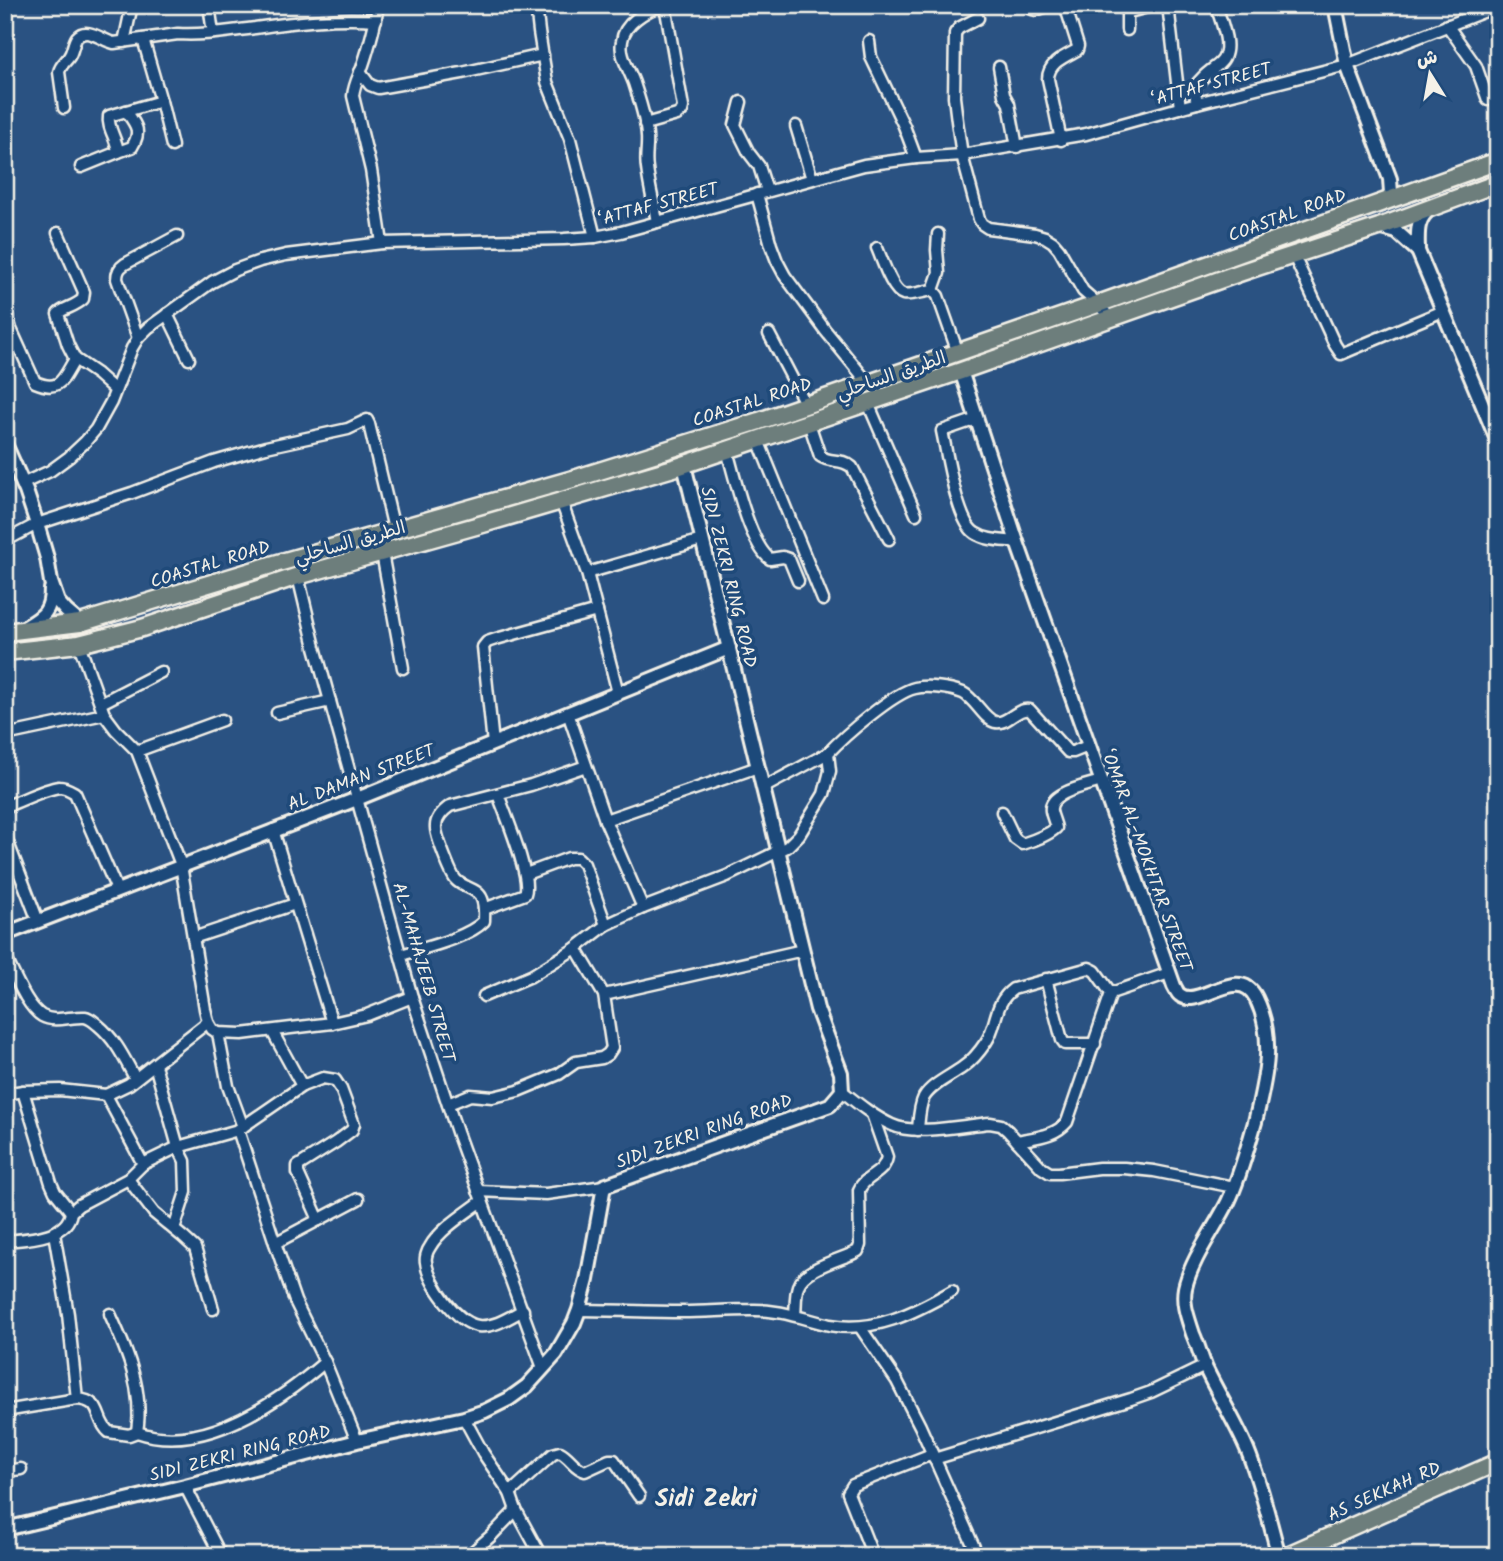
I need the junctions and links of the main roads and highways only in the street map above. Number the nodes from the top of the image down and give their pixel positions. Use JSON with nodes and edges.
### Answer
{"nodes":[{"id":1,"x":1498,"y":161,"type":"edge"},
{"id":2,"x":1498,"y":183,"type":"edge"},
{"id":3,"x":477,"y":506,"type":"junction"},
{"id":4,"x":483,"y":524,"type":"junction"},
{"id":5,"x":13,"y":632,"type":"edge"},
{"id":6,"x":10,"y":653,"type":"edge"},
{"id":7,"x":1498,"y":1462,"type":"edge"},
{"id":8,"x":1285,"y":1556,"type":"edge"}],
"edges":[{"from":1,"to":3,"type":"main road","name":"COASTAL ROAD"},
{"from":2,"to":4,"type":"main road","name":"الطريق الساحلي"},
{"from":3,"to":4,"type":"main road"},
{"from":3,"to":5,"type":"main road","name":"COASTAL ROAD"},
{"from":4,"to":6,"type":"main road","name":"الطريق الساحلي"},
{"from":7,"to":8,"type":"main road","name":"AS SEKKAH RD"}]}
